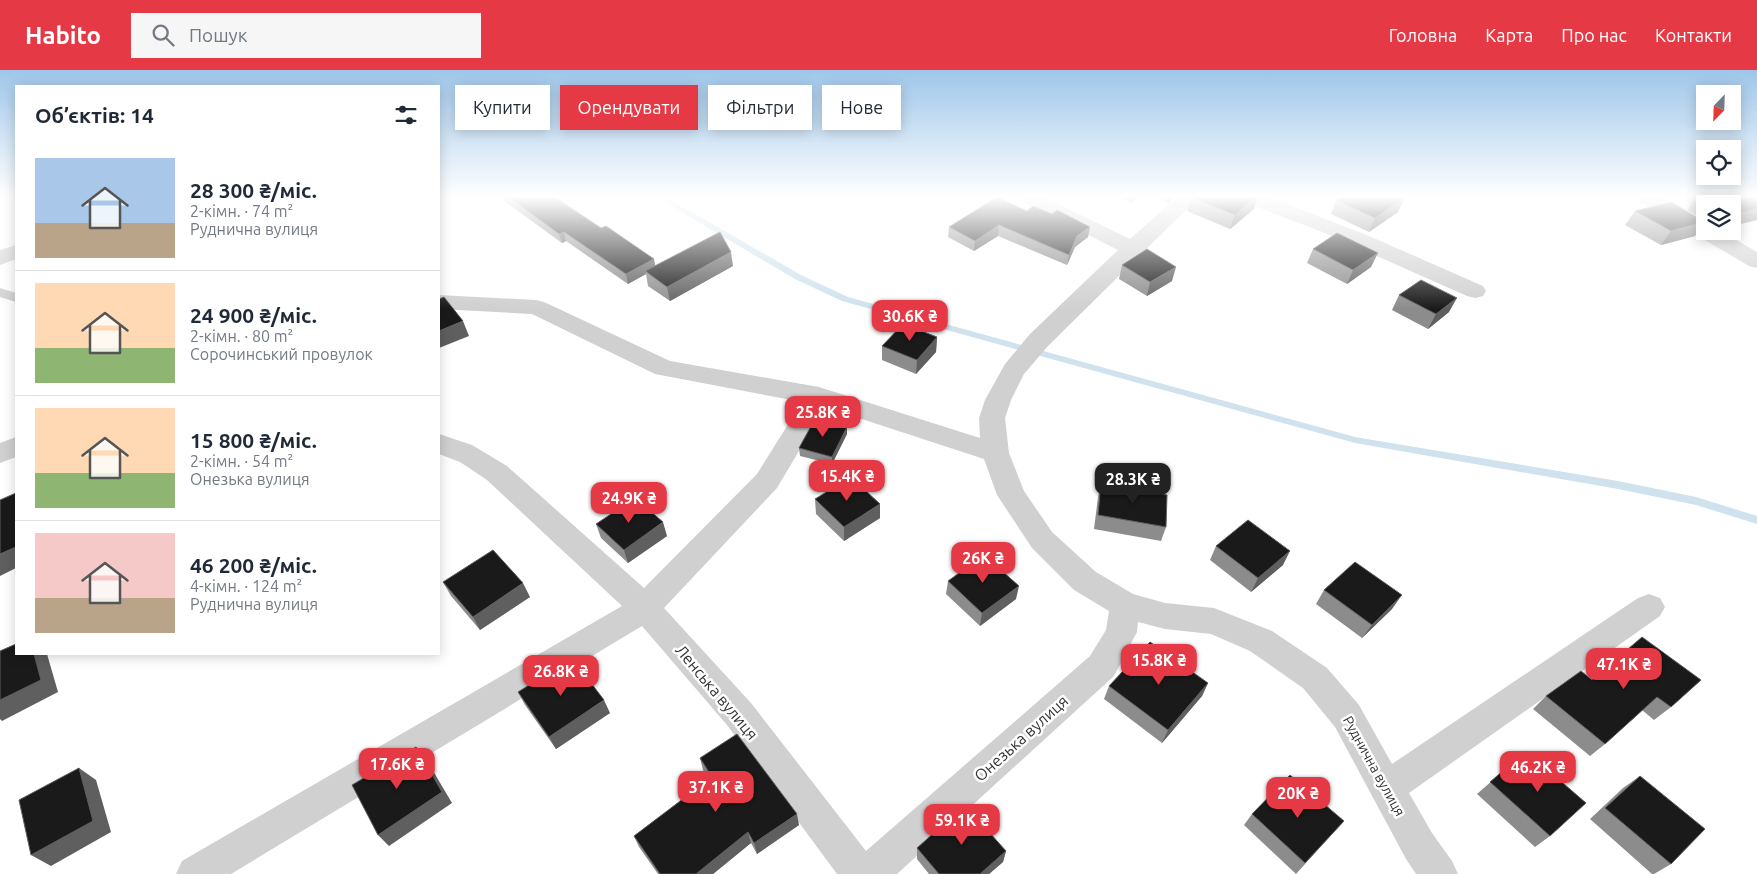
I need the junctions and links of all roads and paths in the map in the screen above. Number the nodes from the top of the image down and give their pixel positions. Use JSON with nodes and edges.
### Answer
{"nodes":[{"id":1,"x":1101,"y":234,"type":"edge"},
{"id":2,"x":1149,"y":234,"type":"edge"},
{"id":3,"x":1346,"y":234,"type":"edge"},
{"id":4,"x":1709,"y":234,"type":"edge"},
{"id":5,"x":1132,"y":249,"type":"junction"},
{"id":6,"x":15,"y":252,"type":"edge"},
{"id":7,"x":0,"y":258,"type":"edge"},
{"id":8,"x":1757,"y":261,"type":"edge"},
{"id":9,"x":1475,"y":291,"type":"dead end"},
{"id":10,"x":0,"y":292,"type":"edge"},
{"id":11,"x":15,"y":298,"type":"edge"},
{"id":12,"x":440,"y":302,"type":"edge"},
{"id":13,"x":819,"y":396,"type":"junction"},
{"id":14,"x":440,"y":444,"type":"edge"},
{"id":15,"x":15,"y":447,"type":"edge"},
{"id":16,"x":0,"y":453,"type":"edge"},
{"id":17,"x":995,"y":453,"type":"junction"},
{"id":18,"x":1125,"y":605,"type":"junction"},
{"id":19,"x":1649,"y":607,"type":"dead end"},
{"id":20,"x":645,"y":608,"type":"junction"},
{"id":21,"x":1386,"y":788,"type":"junction"},
{"id":22,"x":194,"y":874,"type":"edge"},
{"id":23,"x":860,"y":874,"type":"edge"},
{"id":24,"x":869,"y":874,"type":"edge"},
{"id":25,"x":1439,"y":874,"type":"edge"}],
"edges":[{"from":1,"to":5,"type":"street"},
{"from":2,"to":5,"type":"street","name":"Руднична вулиця"},
{"from":3,"to":9,"type":"street"},
{"from":4,"to":8,"type":"street"},
{"from":5,"to":17,"type":"street","name":"Руднична вулиця"},
{"from":6,"to":7,"type":"street"},
{"from":10,"to":11,"type":"lane"},
{"from":12,"to":13,"type":"street"},
{"from":13,"to":17,"type":"street"},
{"from":13,"to":20,"type":"street"},
{"from":14,"to":20,"type":"street","name":"Ленська вулиця"},
{"from":15,"to":16,"type":"street"},
{"from":17,"to":18,"type":"street","name":"Руднична вулиця"},
{"from":18,"to":21,"type":"street","name":"Руднична вулиця"},
{"from":18,"to":24,"type":"street","name":"Онезька вулиця"},
{"from":19,"to":21,"type":"street"},
{"from":20,"to":22,"type":"street"},
{"from":20,"to":23,"type":"street","name":"Ленська вулиця"},
{"from":21,"to":25,"type":"street","name":"Руднична вулиця"}]}
